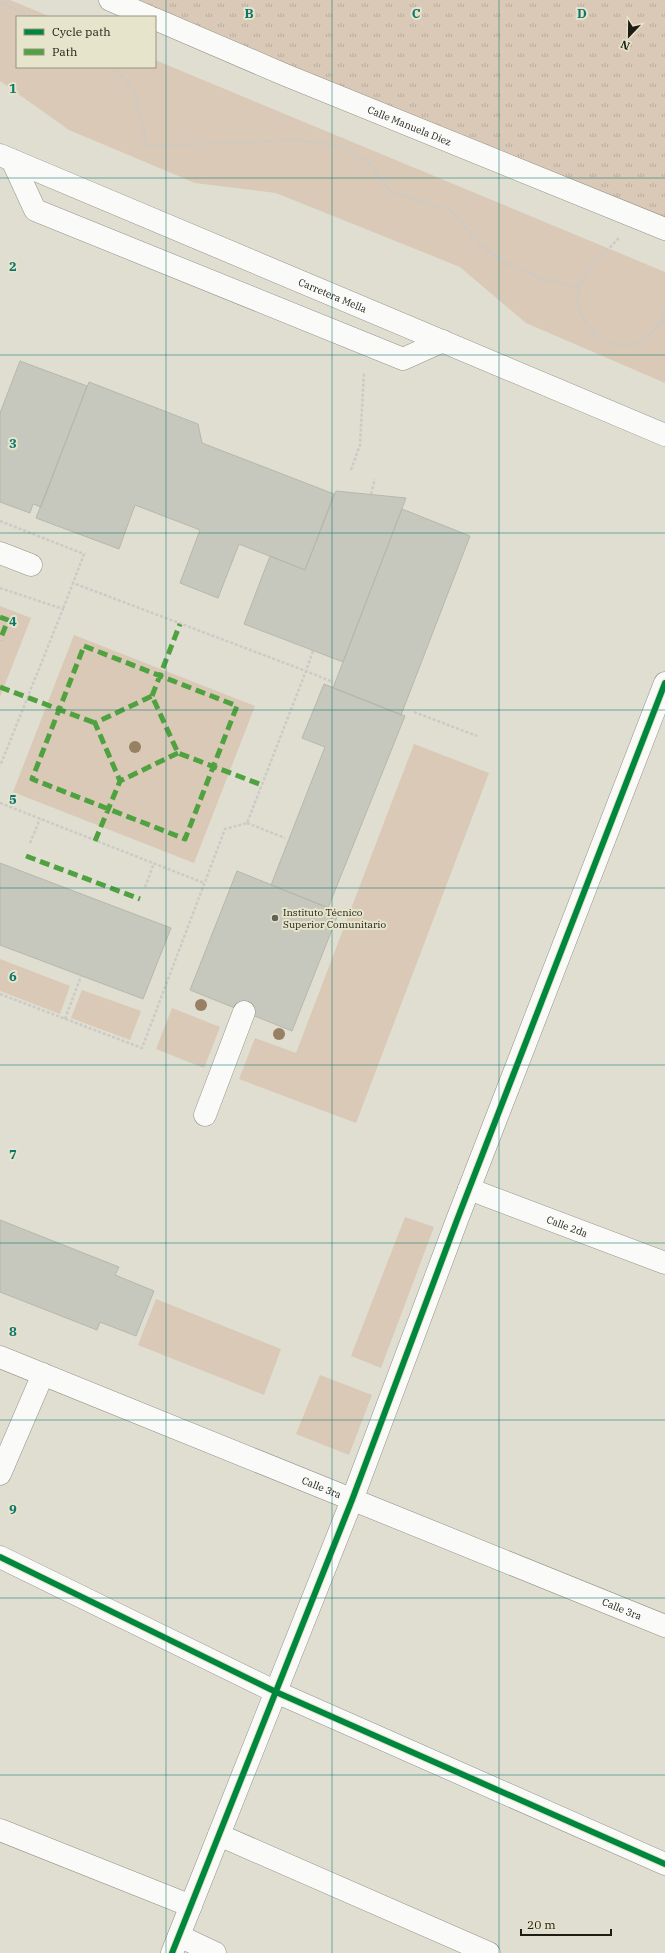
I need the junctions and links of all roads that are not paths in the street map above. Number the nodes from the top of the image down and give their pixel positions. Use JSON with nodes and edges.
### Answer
{"nodes":[{"id":1,"x":110,"y":0,"type":"edge"},
{"id":2,"x":148,"y":16,"type":"edge"},
{"id":3,"x":156,"y":19,"type":"edge"},
{"id":4,"x":6,"y":157,"type":"edge"},
{"id":5,"x":665,"y":229,"type":"edge"},
{"id":6,"x":443,"y":341,"type":"junction"},
{"id":7,"x":665,"y":435,"type":"edge"},
{"id":8,"x":0,"y":553,"type":"edge"},
{"id":9,"x":31,"y":565,"type":"dead end"},
{"id":10,"x":665,"y":684,"type":"edge"},
{"id":11,"x":244,"y":1012,"type":"dead end"},
{"id":12,"x":205,"y":1115,"type":"dead end"},
{"id":13,"x":469,"y":1188,"type":"junction"},
{"id":14,"x":665,"y":1264,"type":"edge"},
{"id":15,"x":0,"y":1357,"type":"edge"},
{"id":16,"x":43,"y":1374,"type":"junction"},
{"id":17,"x":0,"y":1474,"type":"edge"},
{"id":18,"x":352,"y":1500,"type":"junction"},
{"id":19,"x":0,"y":1557,"type":"edge"},
{"id":20,"x":665,"y":1626,"type":"edge"},
{"id":21,"x":276,"y":1692,"type":"junction"},
{"id":22,"x":0,"y":1830,"type":"edge"},
{"id":23,"x":219,"y":1835,"type":"junction"},
{"id":24,"x":665,"y":1864,"type":"edge"},
{"id":25,"x":191,"y":1906,"type":"junction"},
{"id":26,"x":176,"y":1945,"type":"edge"},
{"id":27,"x":216,"y":1953,"type":"edge"},
{"id":28,"x":489,"y":1953,"type":"edge"}],
"edges":[{"from":1,"to":2,"type":"street"},
{"from":3,"to":5,"type":"street","name":"Calle Manuela Diez"},
{"from":4,"to":6,"type":"street","name":"Carretera Mella"},
{"from":4,"to":6,"type":"street"},
{"from":6,"to":7,"type":"street","name":"Carretera Mella"},
{"from":8,"to":9,"type":"street"},
{"from":10,"to":13,"type":"street"},
{"from":11,"to":12,"type":"street"},
{"from":13,"to":14,"type":"street","name":"Calle 2da"},
{"from":13,"to":18,"type":"street"},
{"from":15,"to":16,"type":"street","name":"Calle 3ra"},
{"from":16,"to":17,"type":"street"},
{"from":16,"to":18,"type":"street","name":"Calle 3ra"},
{"from":18,"to":20,"type":"street","name":"Calle 3ra"},
{"from":18,"to":21,"type":"street"},
{"from":19,"to":21,"type":"street"},
{"from":21,"to":23,"type":"street"},
{"from":21,"to":24,"type":"street"},
{"from":22,"to":25,"type":"street"},
{"from":23,"to":25,"type":"street"},
{"from":23,"to":28,"type":"street"},
{"from":25,"to":26,"type":"street"},
{"from":26,"to":27,"type":"street"}]}
